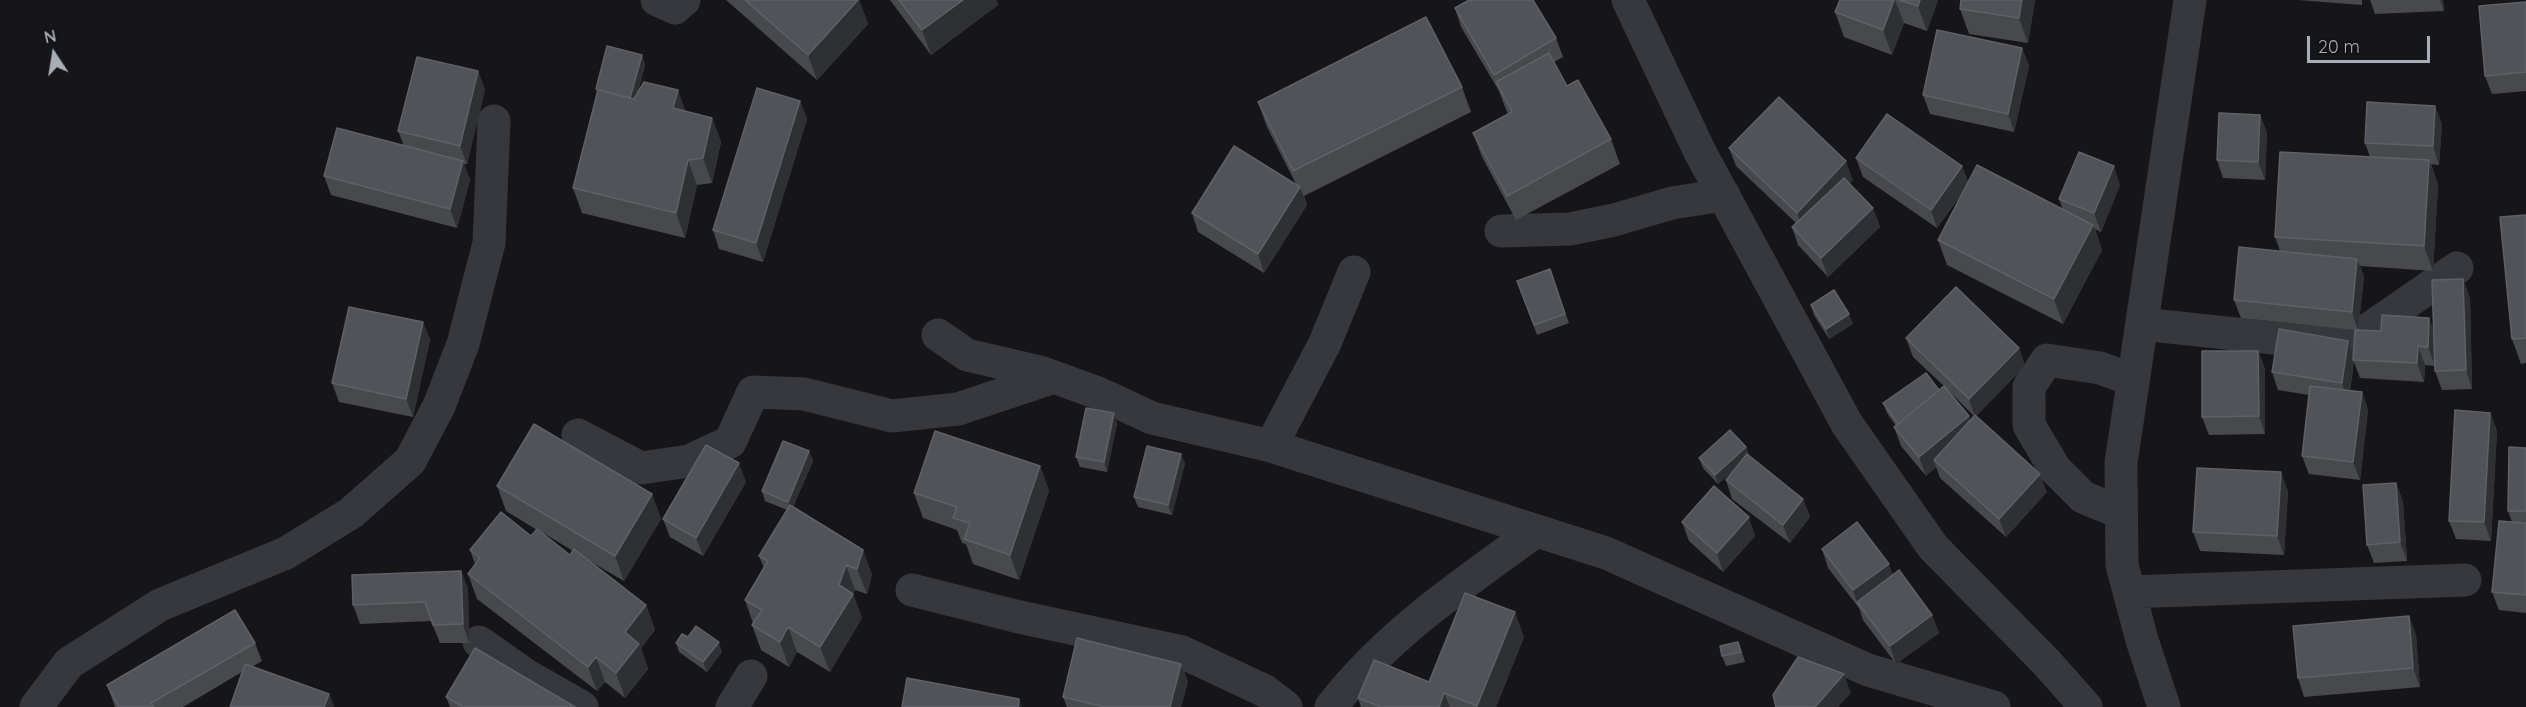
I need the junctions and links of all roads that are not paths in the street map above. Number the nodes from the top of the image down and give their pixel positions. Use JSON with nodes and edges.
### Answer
{"nodes":[{"id":1,"x":657,"y":0,"type":"edge"},
{"id":2,"x":684,"y":0,"type":"edge"},
{"id":3,"x":1628,"y":0,"type":"edge"},
{"id":4,"x":2190,"y":0,"type":"edge"},
{"id":5,"x":494,"y":121,"type":"dead end"},
{"id":6,"x":1724,"y":195,"type":"junction"},
{"id":7,"x":1501,"y":231,"type":"dead end"},
{"id":8,"x":2457,"y":268,"type":"dead end"},
{"id":9,"x":1354,"y":272,"type":"dead end"},
{"id":10,"x":2142,"y":324,"type":"junction"},
{"id":11,"x":938,"y":335,"type":"dead end"},
{"id":12,"x":1054,"y":377,"type":"junction"},
{"id":13,"x":2133,"y":380,"type":"junction"},
{"id":14,"x":578,"y":435,"type":"dead end"},
{"id":15,"x":1271,"y":446,"type":"junction"},
{"id":16,"x":2121,"y":513,"type":"junction"},
{"id":17,"x":1536,"y":531,"type":"junction"},
{"id":18,"x":2465,"y":580,"type":"dead end"},
{"id":19,"x":912,"y":590,"type":"dead end"},
{"id":20,"x":2129,"y":592,"type":"junction"},
{"id":21,"x":479,"y":642,"type":"dead end"},
{"id":22,"x":751,"y":676,"type":"dead end"},
{"id":23,"x":36,"y":707,"type":"edge"},
{"id":24,"x":582,"y":707,"type":"edge"},
{"id":25,"x":732,"y":707,"type":"edge"},
{"id":26,"x":1286,"y":707,"type":"edge"},
{"id":27,"x":1331,"y":707,"type":"edge"},
{"id":28,"x":1994,"y":707,"type":"edge"},
{"id":29,"x":2086,"y":707,"type":"edge"},
{"id":30,"x":2164,"y":707,"type":"edge"}],
"edges":[{"from":1,"to":2,"type":"street"},
{"from":3,"to":6,"type":"street"},
{"from":4,"to":10,"type":"street"},
{"from":5,"to":23,"type":"street"},
{"from":6,"to":7,"type":"street"},
{"from":6,"to":29,"type":"street"},
{"from":8,"to":10,"type":"street"},
{"from":9,"to":15,"type":"street"},
{"from":10,"to":13,"type":"street"},
{"from":11,"to":12,"type":"street"},
{"from":12,"to":14,"type":"street"},
{"from":12,"to":15,"type":"street"},
{"from":13,"to":16,"type":"street"},
{"from":13,"to":16,"type":"street"},
{"from":15,"to":17,"type":"street"},
{"from":16,"to":20,"type":"street"},
{"from":17,"to":27,"type":"street"},
{"from":17,"to":28,"type":"street"},
{"from":18,"to":20,"type":"street"},
{"from":19,"to":26,"type":"street"},
{"from":20,"to":30,"type":"street"},
{"from":21,"to":24,"type":"street"},
{"from":22,"to":25,"type":"street"}]}
